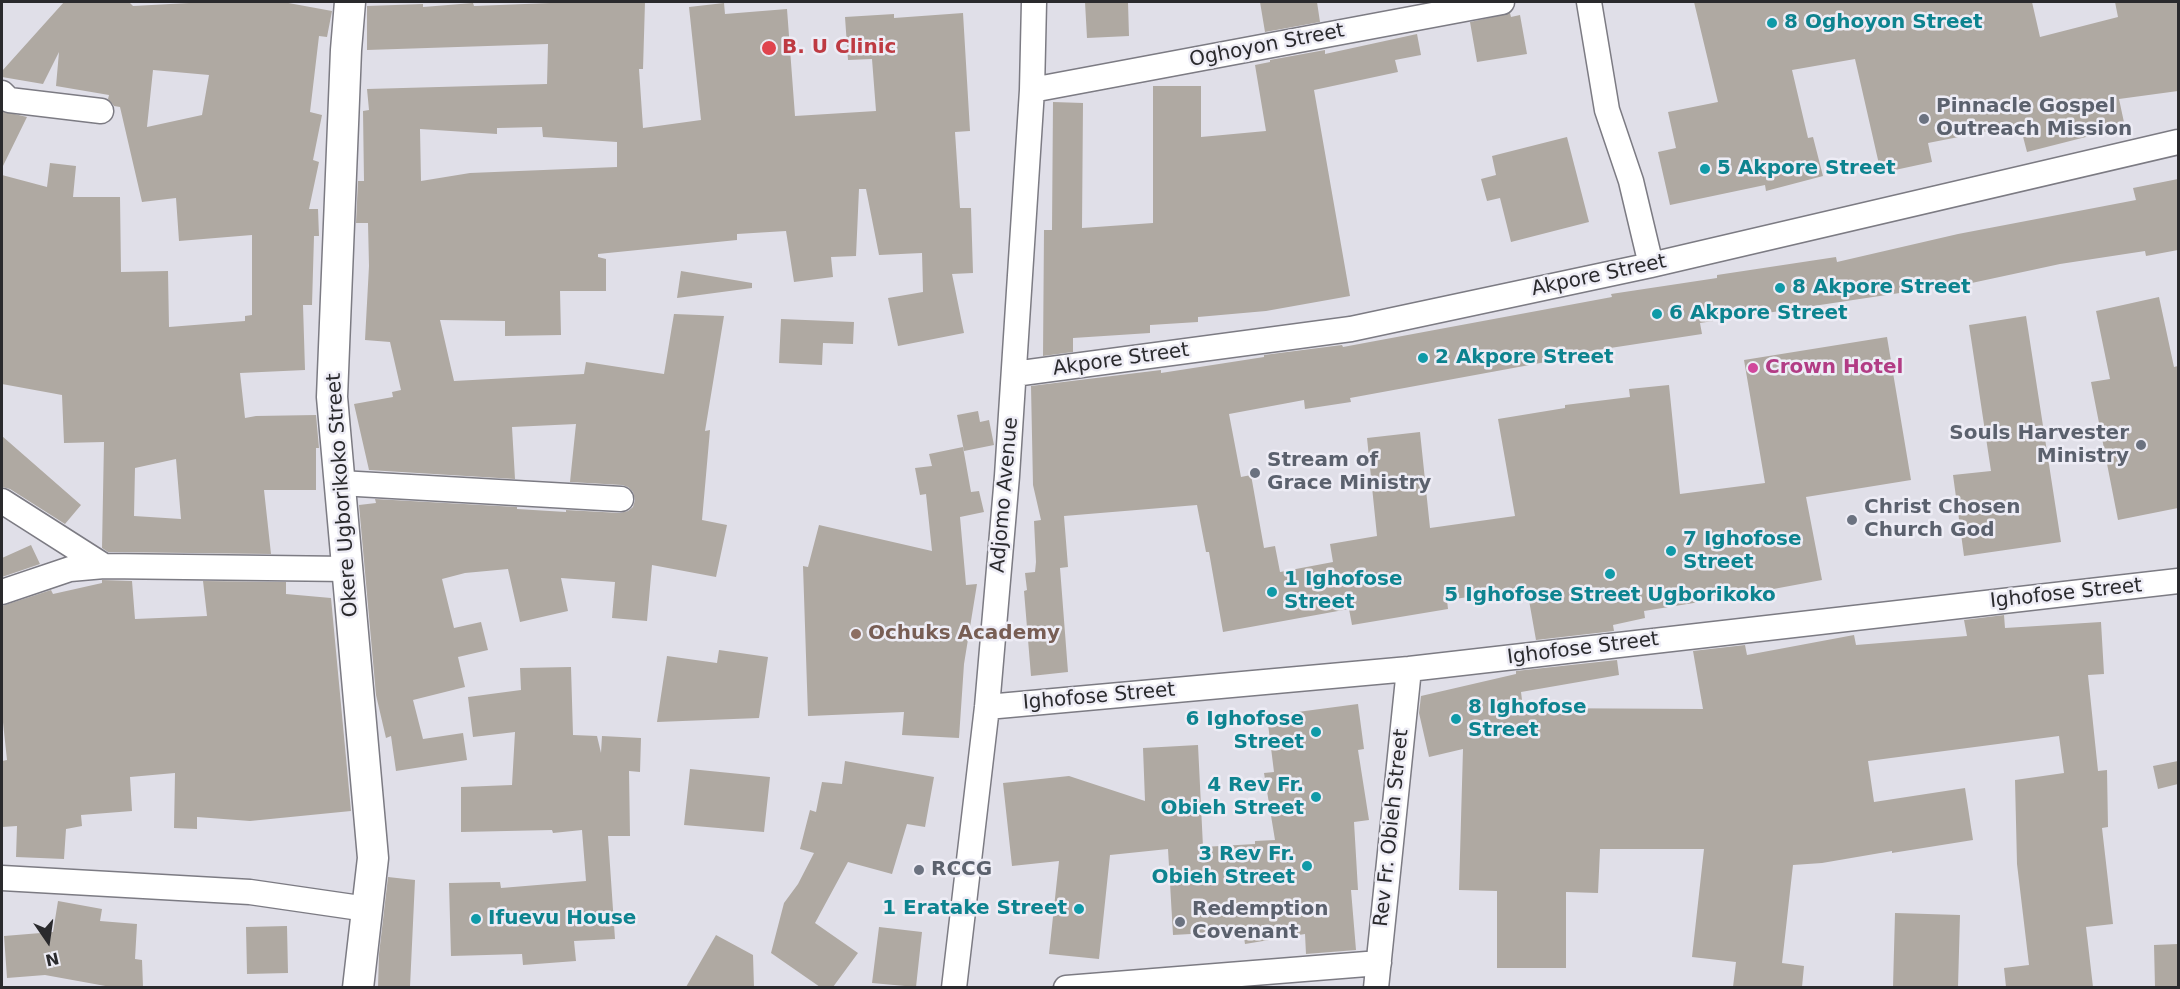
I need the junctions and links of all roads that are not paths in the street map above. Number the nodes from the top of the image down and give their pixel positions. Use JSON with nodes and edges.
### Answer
{"nodes":[{"id":1,"x":351,"y":2,"type":"edge"},
{"id":2,"x":1034,"y":2,"type":"edge"},
{"id":3,"x":1502,"y":2,"type":"edge"},
{"id":4,"x":1589,"y":2,"type":"edge"},
{"id":5,"x":1032,"y":90,"type":"junction"},
{"id":6,"x":2,"y":93,"type":"edge"},
{"id":7,"x":101,"y":111,"type":"dead end"},
{"id":8,"x":2178,"y":142,"type":"edge"},
{"id":9,"x":1651,"y":265,"type":"junction"},
{"id":10,"x":1014,"y":374,"type":"junction"},
{"id":11,"x":340,"y":483,"type":"junction"},
{"id":12,"x":621,"y":499,"type":"dead end"},
{"id":13,"x":2,"y":501,"type":"edge"},
{"id":14,"x":104,"y":566,"type":"junction"},
{"id":15,"x":348,"y":569,"type":"junction"},
{"id":16,"x":2178,"y":581,"type":"edge"},
{"id":17,"x":2,"y":592,"type":"edge"},
{"id":18,"x":1409,"y":669,"type":"junction"},
{"id":19,"x":987,"y":707,"type":"junction"},
{"id":20,"x":2,"y":878,"type":"edge"},
{"id":21,"x":367,"y":909,"type":"junction"},
{"id":22,"x":1378,"y":963,"type":"junction"},
{"id":23,"x":358,"y":987,"type":"edge"},
{"id":24,"x":954,"y":987,"type":"edge"},
{"id":25,"x":1066,"y":987,"type":"edge"},
{"id":26,"x":1376,"y":987,"type":"edge"}],
"edges":[{"from":1,"to":11,"type":"street","name":"Okere Ugborikoko Street"},
{"from":2,"to":5,"type":"street","name":"Adjomo Avenue"},
{"from":3,"to":5,"type":"street","name":"Oghoyon Street"},
{"from":4,"to":9,"type":"street"},
{"from":5,"to":10,"type":"street","name":"Adjomo Avenue"},
{"from":6,"to":7,"type":"street"},
{"from":8,"to":9,"type":"street","name":"Akpore Street"},
{"from":9,"to":10,"type":"street","name":"Akpore Street"},
{"from":10,"to":19,"type":"street","name":"Adjomo Avenue"},
{"from":11,"to":12,"type":"street"},
{"from":11,"to":15,"type":"street","name":"Okere Ugborikoko Street"},
{"from":13,"to":14,"type":"street"},
{"from":14,"to":15,"type":"street"},
{"from":14,"to":17,"type":"street"},
{"from":15,"to":21,"type":"street","name":"Okere Ugborikoko Street"},
{"from":16,"to":18,"type":"street","name":"Ighofose Street"},
{"from":18,"to":19,"type":"street","name":"Ighofose Street"},
{"from":18,"to":22,"type":"street","name":"Rev Fr. Obieh Street"},
{"from":19,"to":24,"type":"street","name":"Adjomo Avenue"},
{"from":20,"to":21,"type":"street"},
{"from":21,"to":23,"type":"street","name":"Okere Ugborikoko Street"},
{"from":22,"to":25,"type":"street"},
{"from":22,"to":26,"type":"street","name":"Rev Fr. Obieh Street"}]}
